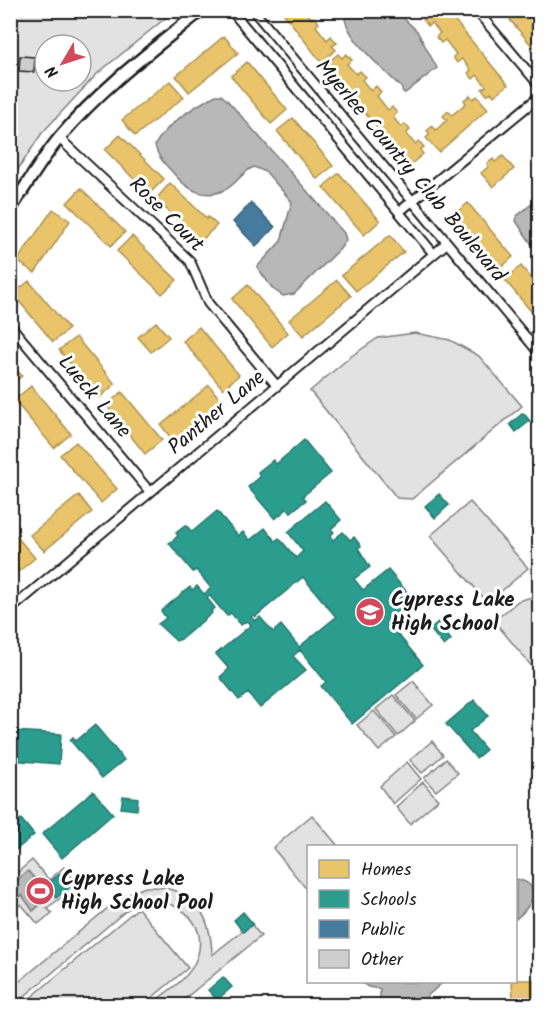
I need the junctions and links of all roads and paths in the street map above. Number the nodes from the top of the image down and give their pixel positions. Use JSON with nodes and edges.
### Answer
{"nodes":[{"id":1,"x":202,"y":10,"type":"edge"},
{"id":2,"x":231,"y":10,"type":"edge"},
{"id":3,"x":253,"y":10,"type":"edge"},
{"id":4,"x":476,"y":10,"type":"edge"},
{"id":5,"x":540,"y":86,"type":"edge"},
{"id":6,"x":540,"y":96,"type":"edge"},
{"id":7,"x":59,"y":138,"type":"junction"},
{"id":8,"x":412,"y":201,"type":"junction"},
{"id":9,"x":10,"y":210,"type":"edge"},
{"id":10,"x":399,"y":212,"type":"junction"},
{"id":11,"x":447,"y":243,"type":"junction"},
{"id":12,"x":433,"y":253,"type":"junction"},
{"id":13,"x":10,"y":325,"type":"edge"},
{"id":14,"x":540,"y":354,"type":"edge"},
{"id":15,"x":277,"y":386,"type":"junction"},
{"id":16,"x":150,"y":492,"type":"junction"},
{"id":17,"x":12,"y":605,"type":"edge"}],
"edges":[{"from":1,"to":7,"type":"street"},
{"from":2,"to":10,"type":"street","name":"Myerlee Country Club Boulevard"},
{"from":3,"to":8,"type":"street","name":"Myerlee Country Club Boulevard"},
{"from":4,"to":5,"type":"street"},
{"from":6,"to":8,"type":"street"},
{"from":7,"to":9,"type":"street"},
{"from":7,"to":15,"type":"street","name":"Rose Court"},
{"from":8,"to":10,"type":"street"},
{"from":8,"to":11,"type":"street","name":"Myerlee Country Club Boulevard"},
{"from":10,"to":12,"type":"street","name":"Myerlee Country Club Boulevard"},
{"from":11,"to":12,"type":"street","name":"Panther Lane"},
{"from":11,"to":14,"type":"street","name":"Myerlee Country Club Boulevard"},
{"from":12,"to":15,"type":"street","name":"Panther Lane"},
{"from":13,"to":16,"type":"street","name":"Lueck Lane"},
{"from":15,"to":16,"type":"street","name":"Panther Lane"},
{"from":16,"to":17,"type":"street","name":"Panther Lane"}]}
